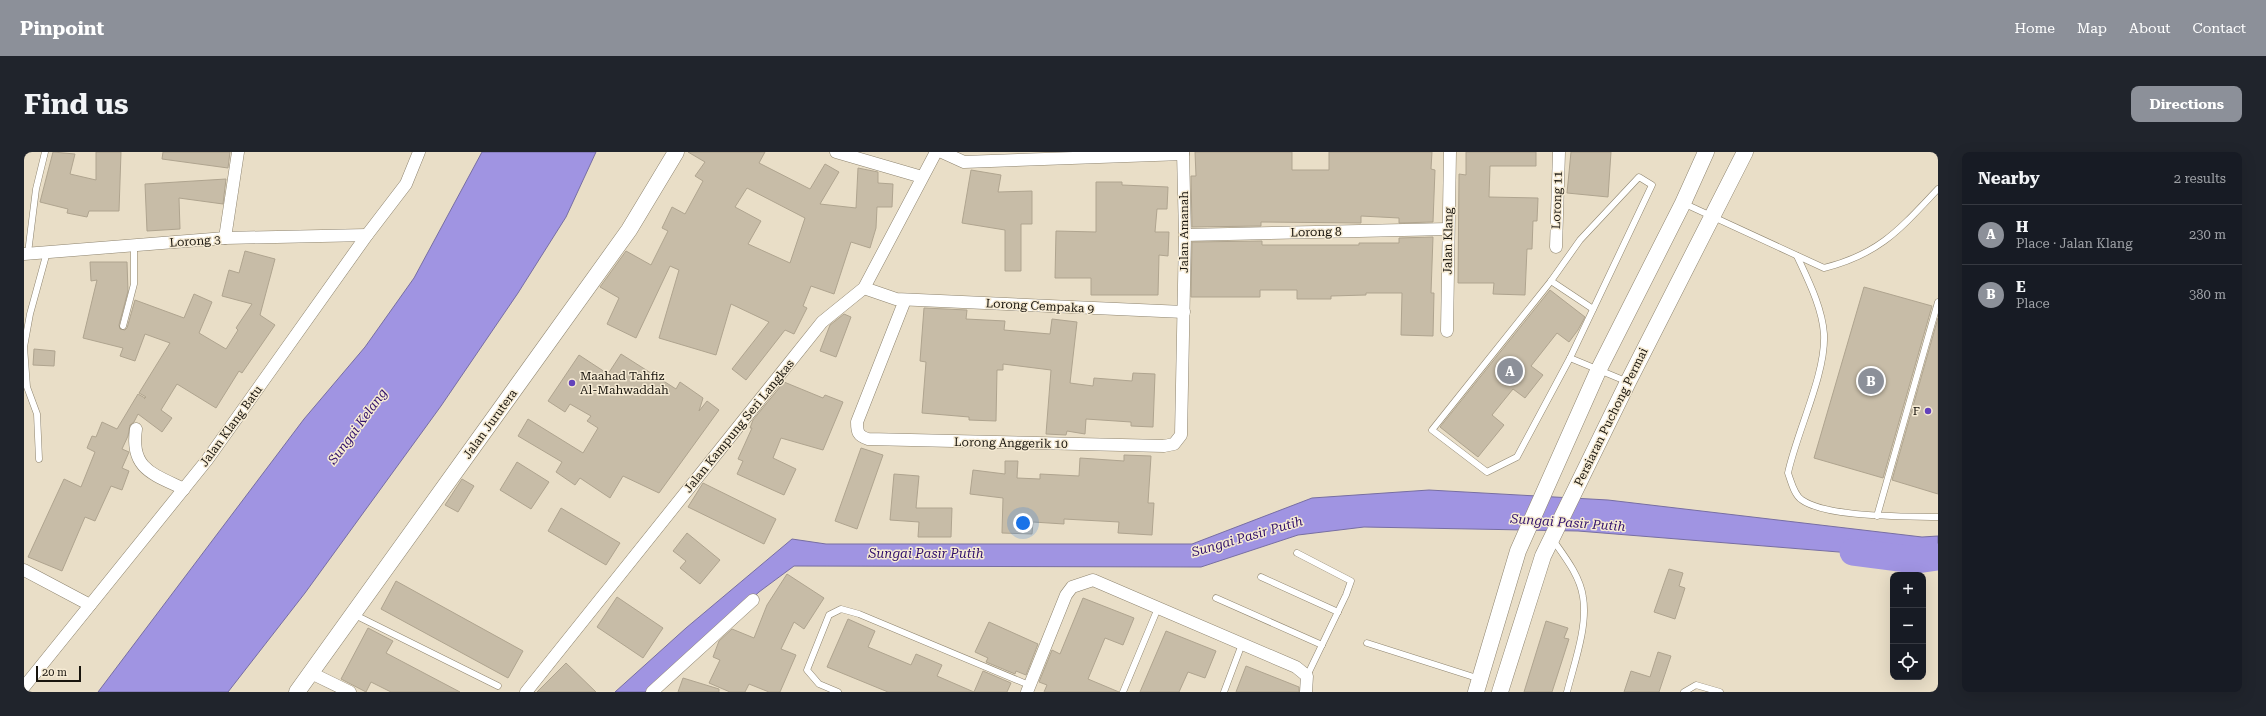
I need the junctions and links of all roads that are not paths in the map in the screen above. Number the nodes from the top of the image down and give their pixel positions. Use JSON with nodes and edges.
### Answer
{"nodes":[{"id":1,"x":45,"y":152,"type":"edge"},
{"id":2,"x":238,"y":152,"type":"edge"},
{"id":3,"x":418,"y":152,"type":"edge"},
{"id":4,"x":676,"y":152,"type":"edge"},
{"id":5,"x":836,"y":152,"type":"edge"},
{"id":6,"x":941,"y":152,"type":"edge"},
{"id":7,"x":1450,"y":152,"type":"edge"},
{"id":8,"x":1559,"y":152,"type":"edge"},
{"id":9,"x":1706,"y":152,"type":"edge"},
{"id":10,"x":1745,"y":152,"type":"edge"},
{"id":11,"x":1183,"y":153,"type":"edge"},
{"id":12,"x":922,"y":177,"type":"junction"},
{"id":13,"x":1938,"y":189,"type":"edge"},
{"id":14,"x":1683,"y":203,"type":"junction"},
{"id":15,"x":1712,"y":216,"type":"junction"},
{"id":16,"x":1448,"y":229,"type":"junction"},
{"id":17,"x":367,"y":235,"type":"junction"},
{"id":18,"x":1185,"y":235,"type":"junction"},
{"id":19,"x":226,"y":238,"type":"junction"},
{"id":20,"x":134,"y":245,"type":"junction"},
{"id":21,"x":1556,"y":247,"type":"dead end"},
{"id":22,"x":47,"y":252,"type":"junction"},
{"id":23,"x":26,"y":254,"type":"edge"},
{"id":24,"x":1797,"y":256,"type":"junction"},
{"id":25,"x":1551,"y":281,"type":"junction"},
{"id":26,"x":864,"y":288,"type":"junction"},
{"id":27,"x":901,"y":299,"type":"junction"},
{"id":28,"x":1938,"y":302,"type":"edge"},
{"id":29,"x":1593,"y":309,"type":"junction"},
{"id":30,"x":1184,"y":312,"type":"junction"},
{"id":31,"x":123,"y":326,"type":"dead end"},
{"id":32,"x":1447,"y":331,"type":"dead end"},
{"id":33,"x":1570,"y":358,"type":"junction"},
{"id":34,"x":1598,"y":371,"type":"junction"},
{"id":35,"x":1628,"y":382,"type":"junction"},
{"id":36,"x":136,"y":429,"type":"dead end"},
{"id":37,"x":39,"y":459,"type":"dead end"},
{"id":38,"x":184,"y":489,"type":"junction"},
{"id":39,"x":1877,"y":516,"type":"junction"},
{"id":40,"x":1938,"y":517,"type":"edge"},
{"id":41,"x":1553,"y":536,"type":"junction"},
{"id":42,"x":1298,"y":553,"type":"dead end"},
{"id":43,"x":24,"y":570,"type":"edge"},
{"id":44,"x":1261,"y":577,"type":"dead end"},
{"id":45,"x":1216,"y":598,"type":"dead end"},
{"id":46,"x":753,"y":600,"type":"dead end"},
{"id":47,"x":90,"y":606,"type":"junction"},
{"id":48,"x":1158,"y":608,"type":"junction"},
{"id":49,"x":1338,"y":612,"type":"junction"},
{"id":50,"x":353,"y":614,"type":"junction"},
{"id":51,"x":1367,"y":643,"type":"dead end"},
{"id":52,"x":1242,"y":644,"type":"junction"},
{"id":53,"x":1322,"y":645,"type":"junction"},
{"id":54,"x":311,"y":673,"type":"junction"},
{"id":55,"x":1307,"y":676,"type":"junction"},
{"id":56,"x":498,"y":686,"type":"dead end"},
{"id":57,"x":1478,"y":686,"type":"edge"},
{"id":58,"x":24,"y":687,"type":"edge"},
{"id":59,"x":1028,"y":689,"type":"edge"},
{"id":60,"x":297,"y":692,"type":"edge"},
{"id":61,"x":350,"y":692,"type":"edge"},
{"id":62,"x":526,"y":692,"type":"edge"},
{"id":63,"x":652,"y":692,"type":"edge"},
{"id":64,"x":838,"y":692,"type":"edge"},
{"id":65,"x":1123,"y":692,"type":"edge"},
{"id":66,"x":1224,"y":692,"type":"edge"},
{"id":67,"x":1306,"y":692,"type":"edge"},
{"id":68,"x":1500,"y":692,"type":"edge"},
{"id":69,"x":1567,"y":692,"type":"edge"},
{"id":70,"x":1684,"y":692,"type":"edge"},
{"id":71,"x":1720,"y":692,"type":"edge"}],
"edges":[{"from":1,"to":23,"type":"lane"},
{"from":2,"to":19,"type":"street"},
{"from":3,"to":17,"type":"street","name":"Jalan Klang Batu"},
{"from":4,"to":50,"type":"street","name":"Jalan Jurutera"},
{"from":5,"to":12,"type":"street"},
{"from":6,"to":11,"type":"street"},
{"from":6,"to":12,"type":"street","name":"Jalan Kampung Seri Langkas"},
{"from":7,"to":16,"type":"street","name":"Jalan Klang"},
{"from":8,"to":21,"type":"street","name":"Lorong 11"},
{"from":9,"to":14,"type":"street"},
{"from":10,"to":15,"type":"street","name":"Persiaran Puchong Permai"},
{"from":11,"to":18,"type":"street","name":"Jalan Amanah"},
{"from":12,"to":26,"type":"street","name":"Jalan Kampung Seri Langkas"},
{"from":13,"to":24,"type":"lane"},
{"from":14,"to":15,"type":"lane"},
{"from":14,"to":34,"type":"street"},
{"from":15,"to":24,"type":"lane"},
{"from":15,"to":35,"type":"street","name":"Persiaran Puchong Permai"},
{"from":16,"to":18,"type":"street","name":"Lorong 8"},
{"from":16,"to":32,"type":"street","name":"Jalan Klang"},
{"from":17,"to":19,"type":"street","name":"Lorong 3"},
{"from":17,"to":38,"type":"street","name":"Jalan Klang Batu"},
{"from":18,"to":30,"type":"street","name":"Jalan Amanah"},
{"from":19,"to":20,"type":"street","name":"Lorong 3"},
{"from":20,"to":22,"type":"street","name":"Lorong 3"},
{"from":20,"to":31,"type":"lane"},
{"from":22,"to":23,"type":"street","name":"Lorong 3"},
{"from":22,"to":37,"type":"lane"},
{"from":24,"to":39,"type":"lane"},
{"from":25,"to":29,"type":"lane"},
{"from":25,"to":29,"type":"lane"},
{"from":25,"to":33,"type":"lane"},
{"from":26,"to":27,"type":"street","name":"Lorong Cempaka 9"},
{"from":26,"to":62,"type":"street","name":"Jalan Kampung Seri Langkas"},
{"from":27,"to":30,"type":"street","name":"Lorong Cempaka 9"},
{"from":27,"to":30,"type":"street","name":"Lorong Anggerik 10"},
{"from":28,"to":39,"type":"lane"},
{"from":29,"to":33,"type":"lane"},
{"from":33,"to":34,"type":"lane"},
{"from":34,"to":35,"type":"lane"},
{"from":34,"to":57,"type":"street"},
{"from":35,"to":41,"type":"street","name":"Persiaran Puchong Permai"},
{"from":36,"to":38,"type":"street"},
{"from":38,"to":47,"type":"street","name":"Jalan Klang Batu"},
{"from":39,"to":40,"type":"lane"},
{"from":41,"to":68,"type":"street","name":"Persiaran Puchong Permai"},
{"from":41,"to":69,"type":"lane"},
{"from":42,"to":49,"type":"lane"},
{"from":43,"to":47,"type":"street"},
{"from":44,"to":49,"type":"lane"},
{"from":45,"to":53,"type":"lane"},
{"from":46,"to":63,"type":"street"},
{"from":47,"to":58,"type":"street","name":"Jalan Klang Batu"},
{"from":48,"to":52,"type":"street"},
{"from":48,"to":59,"type":"street"},
{"from":48,"to":65,"type":"lane"},
{"from":49,"to":53,"type":"lane"},
{"from":50,"to":54,"type":"street","name":"Jalan Jurutera"},
{"from":50,"to":56,"type":"lane"},
{"from":51,"to":57,"type":"lane"},
{"from":52,"to":55,"type":"street"},
{"from":52,"to":66,"type":"lane"},
{"from":53,"to":55,"type":"lane"},
{"from":54,"to":60,"type":"street","name":"Jalan Jurutera"},
{"from":54,"to":61,"type":"street"},
{"from":55,"to":67,"type":"street"},
{"from":59,"to":64,"type":"lane"},
{"from":70,"to":71,"type":"lane"}]}
